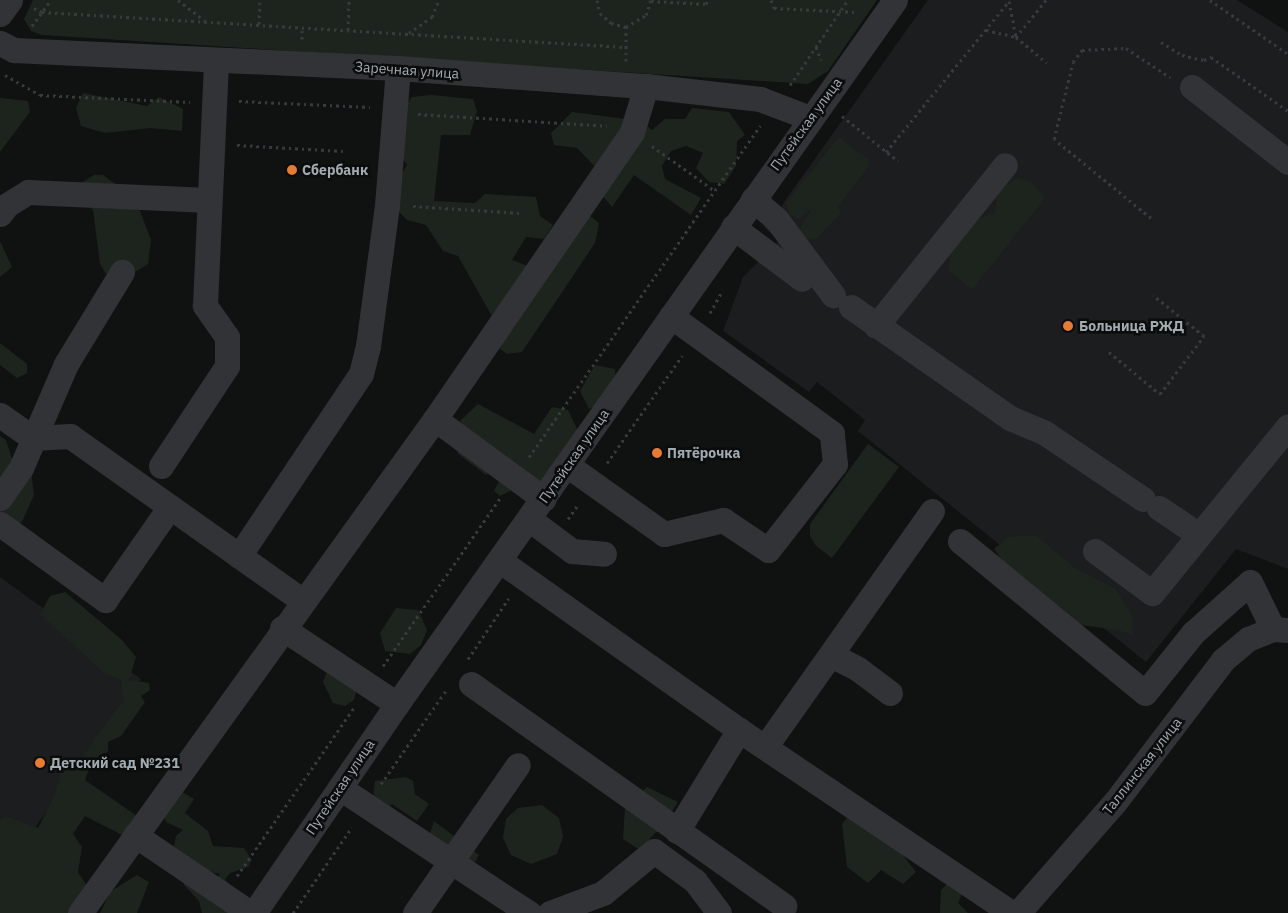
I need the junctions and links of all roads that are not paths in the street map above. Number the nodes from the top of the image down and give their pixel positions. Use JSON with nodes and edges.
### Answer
{"nodes":[{"id":1,"x":895,"y":0,"type":"edge"},
{"id":2,"x":18,"y":2,"type":"edge"},
{"id":3,"x":0,"y":14,"type":"edge"},
{"id":4,"x":0,"y":43,"type":"edge"},
{"id":5,"x":216,"y":60,"type":"junction"},
{"id":6,"x":398,"y":68,"type":"junction"},
{"id":7,"x":636,"y":86,"type":"junction"},
{"id":8,"x":1192,"y":87,"type":"road end"},
{"id":9,"x":810,"y":118,"type":"junction"},
{"id":10,"x":1288,"y":162,"type":"edge"},
{"id":11,"x":1005,"y":165,"type":"dead end"},
{"id":12,"x":753,"y":199,"type":"junction"},
{"id":13,"x":209,"y":200,"type":"junction"},
{"id":14,"x":0,"y":214,"type":"edge"},
{"id":15,"x":733,"y":227,"type":"junction"},
{"id":16,"x":122,"y":272,"type":"dead end"},
{"id":17,"x":802,"y":279,"type":"dead end"},
{"id":18,"x":671,"y":316,"type":"junction"},
{"id":19,"x":876,"y":326,"type":"junction"},
{"id":20,"x":0,"y":415,"type":"edge"},
{"id":21,"x":435,"y":418,"type":"junction"},
{"id":22,"x":1288,"y":426,"type":"edge"},
{"id":23,"x":33,"y":438,"type":"junction"},
{"id":24,"x":568,"y":465,"type":"junction"},
{"id":25,"x":162,"y":466,"type":"dead end"},
{"id":26,"x":0,"y":498,"type":"edge"},
{"id":27,"x":544,"y":498,"type":"junction"},
{"id":28,"x":169,"y":508,"type":"junction"},
{"id":29,"x":932,"y":511,"type":"dead end"},
{"id":30,"x":529,"y":519,"type":"junction"},
{"id":31,"x":0,"y":524,"type":"edge"},
{"id":32,"x":1199,"y":535,"type":"junction"},
{"id":33,"x":960,"y":541,"type":"dead end"},
{"id":34,"x":1095,"y":551,"type":"dead end"},
{"id":35,"x":604,"y":554,"type":"dead end"},
{"id":36,"x":239,"y":556,"type":"junction"},
{"id":37,"x":499,"y":560,"type":"junction"},
{"id":38,"x":302,"y":600,"type":"junction"},
{"id":39,"x":282,"y":628,"type":"junction"},
{"id":40,"x":1280,"y":630,"type":"edge"},
{"id":41,"x":831,"y":655,"type":"junction"},
{"id":42,"x":472,"y":684,"type":"dead end"},
{"id":43,"x":890,"y":693,"type":"dead end"},
{"id":44,"x":397,"y":704,"type":"junction"},
{"id":45,"x":739,"y":730,"type":"junction"},
{"id":46,"x":766,"y":747,"type":"junction"},
{"id":47,"x":518,"y":765,"type":"dead end"},
{"id":48,"x":340,"y":788,"type":"junction"},
{"id":49,"x":677,"y":831,"type":"junction"},
{"id":50,"x":134,"y":835,"type":"junction"},
{"id":51,"x":450,"y":863,"type":"junction"},
{"id":52,"x":784,"y":906,"type":"dead end"},
{"id":53,"x":80,"y":913,"type":"edge"},
{"id":54,"x":250,"y":913,"type":"edge"},
{"id":55,"x":254,"y":913,"type":"edge"},
{"id":56,"x":415,"y":913,"type":"edge"},
{"id":57,"x":529,"y":913,"type":"edge"},
{"id":58,"x":550,"y":913,"type":"edge"},
{"id":59,"x":719,"y":913,"type":"edge"},
{"id":60,"x":1011,"y":913,"type":"edge"},
{"id":61,"x":1018,"y":913,"type":"edge"}],
"edges":[{"from":1,"to":9,"type":"street","name":"Путейская улица"},
{"from":2,"to":3,"type":"street"},
{"from":4,"to":5,"type":"street","name":"Заречная улица"},
{"from":5,"to":6,"type":"street","name":"Заречная улица"},
{"from":5,"to":13,"type":"street"},
{"from":6,"to":7,"type":"street","name":"Заречная улица"},
{"from":6,"to":36,"type":"street"},
{"from":7,"to":9,"type":"street","name":"Заречная улица"},
{"from":7,"to":21,"type":"street"},
{"from":8,"to":10,"type":"street"},
{"from":9,"to":12,"type":"street","name":"Путейская улица"},
{"from":11,"to":19,"type":"street"},
{"from":12,"to":15,"type":"street","name":"Путейская улица"},
{"from":12,"to":19,"type":"street"},
{"from":13,"to":14,"type":"street"},
{"from":13,"to":25,"type":"street"},
{"from":15,"to":17,"type":"street"},
{"from":15,"to":18,"type":"street","name":"Путейская улица"},
{"from":16,"to":23,"type":"street"},
{"from":18,"to":24,"type":"street","name":"Путейская улица"},
{"from":18,"to":24,"type":"street"},
{"from":19,"to":32,"type":"street"},
{"from":20,"to":23,"type":"street"},
{"from":21,"to":27,"type":"street"},
{"from":21,"to":38,"type":"street"},
{"from":22,"to":32,"type":"street"},
{"from":23,"to":26,"type":"street"},
{"from":23,"to":28,"type":"street"},
{"from":24,"to":27,"type":"street","name":"Путейская улица"},
{"from":27,"to":30,"type":"street","name":"Путейская улица"},
{"from":28,"to":31,"type":"street"},
{"from":28,"to":36,"type":"street"},
{"from":29,"to":41,"type":"street"},
{"from":30,"to":35,"type":"street"},
{"from":30,"to":37,"type":"street","name":"Путейская улица"},
{"from":32,"to":34,"type":"street"},
{"from":33,"to":40,"type":"street"},
{"from":36,"to":38,"type":"street"},
{"from":37,"to":44,"type":"street","name":"Путейская улица"},
{"from":37,"to":45,"type":"street"},
{"from":38,"to":39,"type":"street"},
{"from":39,"to":44,"type":"street"},
{"from":39,"to":50,"type":"street"},
{"from":40,"to":61,"type":"street","name":"Таллинская улица"},
{"from":41,"to":43,"type":"street"},
{"from":41,"to":46,"type":"street"},
{"from":42,"to":49,"type":"street"},
{"from":44,"to":48,"type":"street","name":"Путейская улица"},
{"from":45,"to":46,"type":"street"},
{"from":45,"to":49,"type":"street"},
{"from":46,"to":60,"type":"street"},
{"from":47,"to":51,"type":"street"},
{"from":48,"to":51,"type":"street"},
{"from":48,"to":55,"type":"street","name":"Путейская улица"},
{"from":49,"to":52,"type":"street"},
{"from":50,"to":53,"type":"street"},
{"from":50,"to":54,"type":"street"},
{"from":51,"to":56,"type":"street"},
{"from":51,"to":57,"type":"street"},
{"from":58,"to":59,"type":"street"}]}
